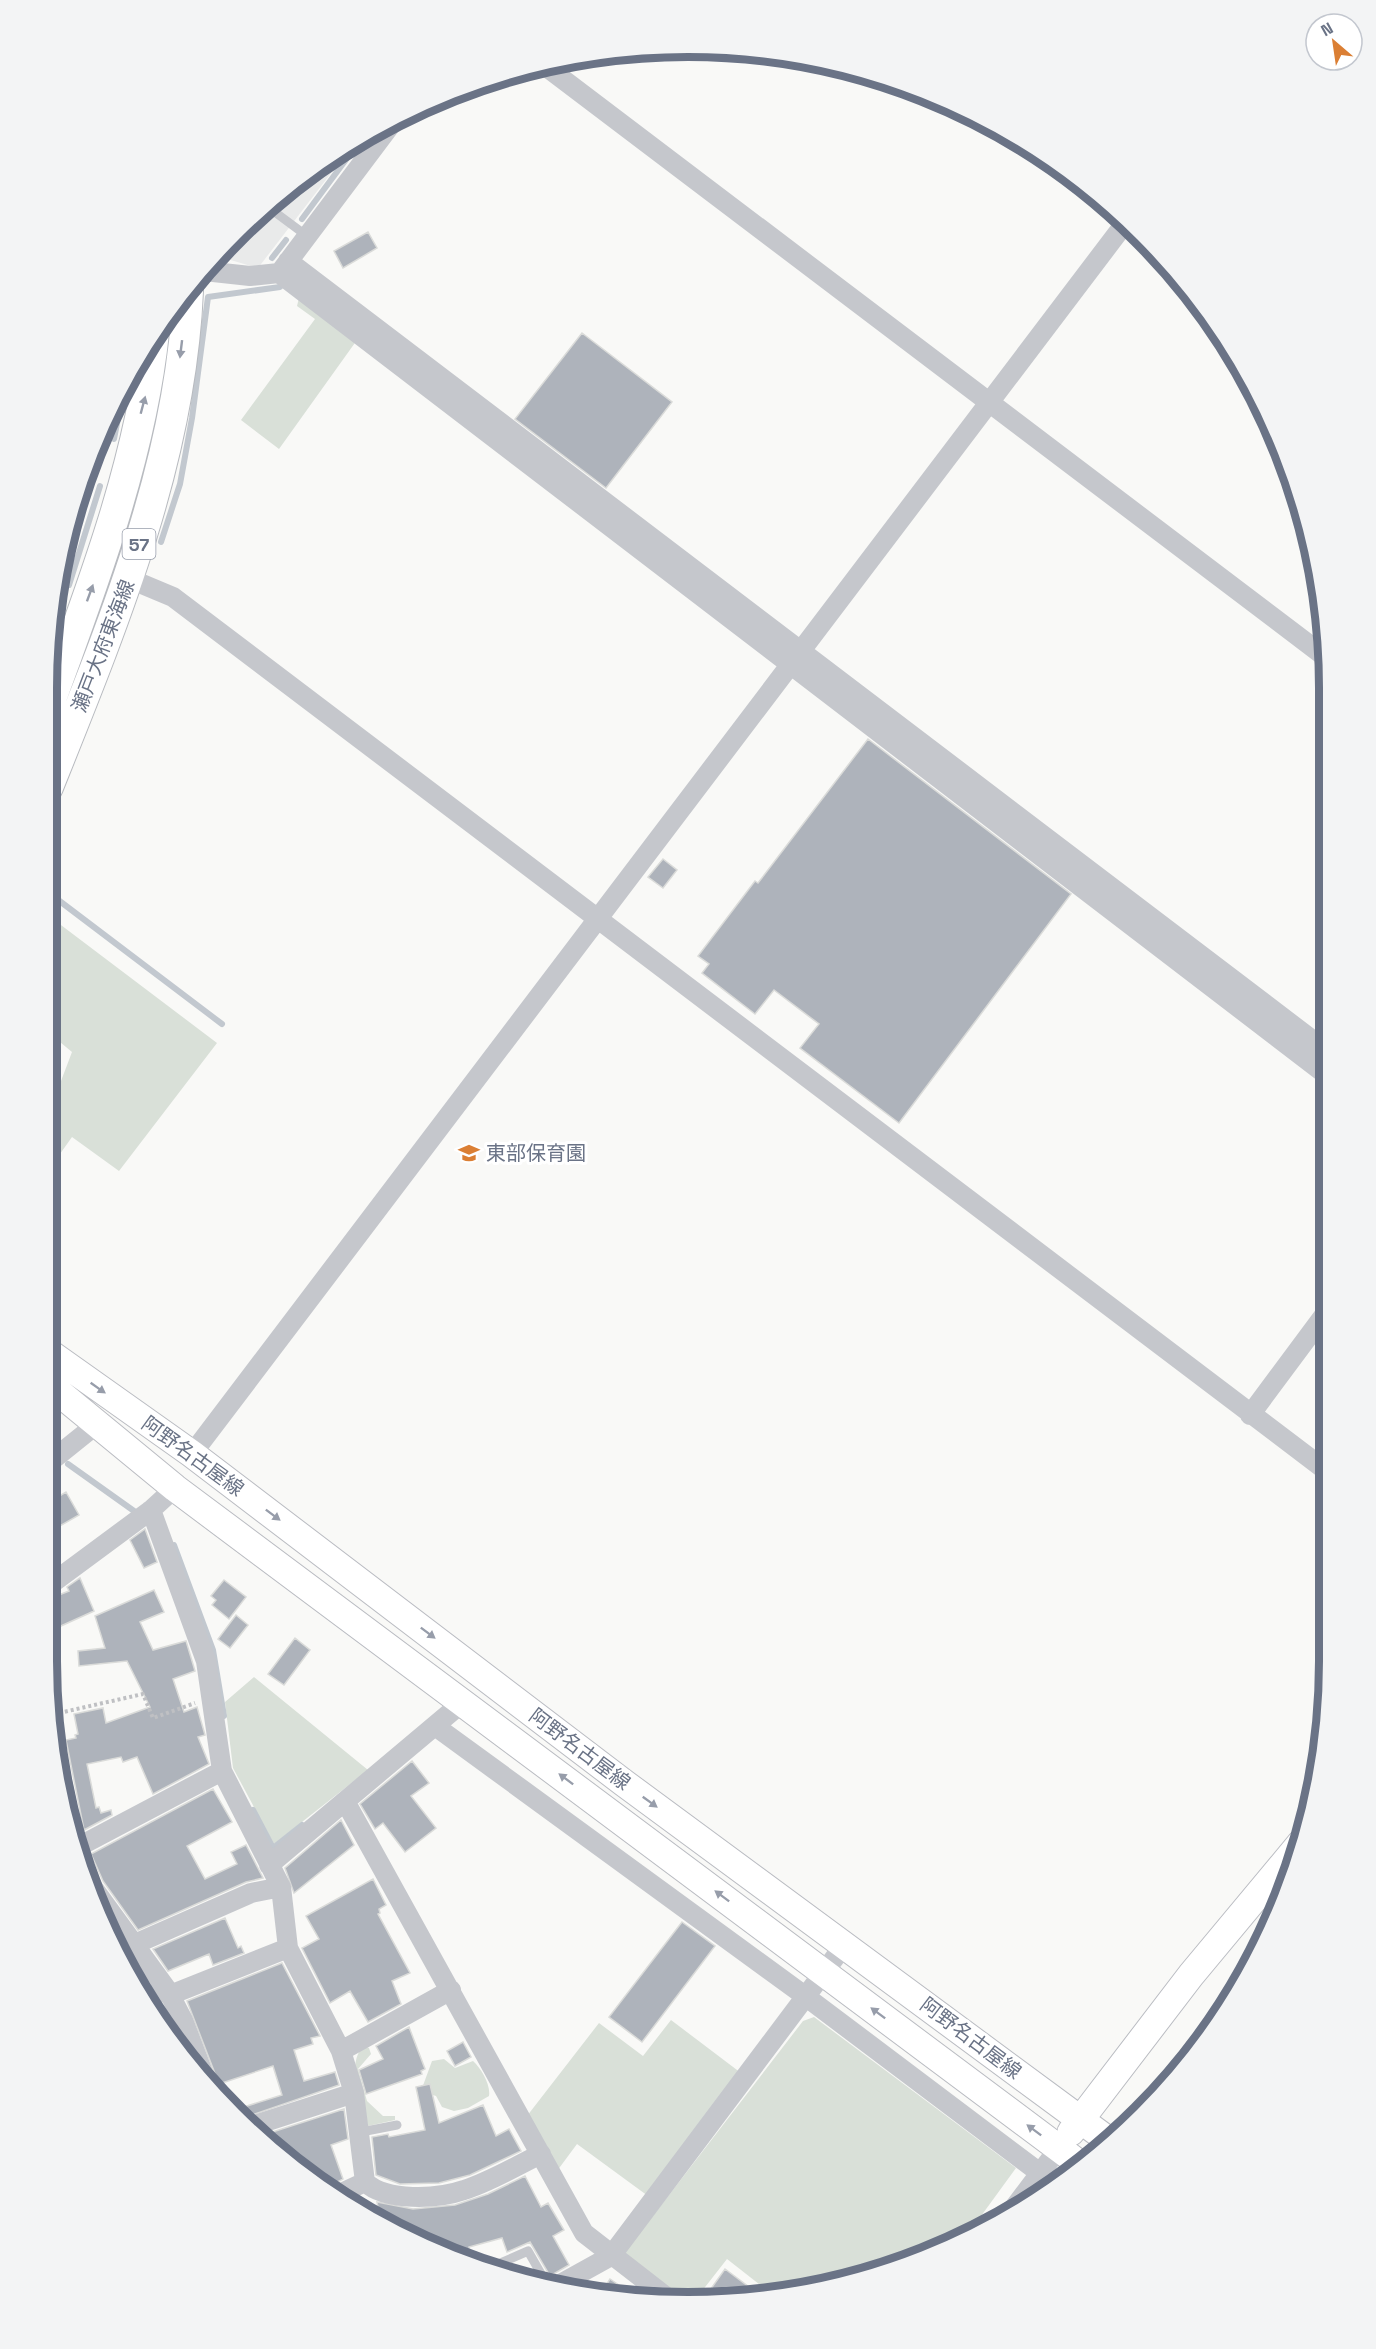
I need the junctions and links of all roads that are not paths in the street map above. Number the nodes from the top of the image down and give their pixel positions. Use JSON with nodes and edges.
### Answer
{"nodes":[{"id":1,"x":554,"y":72,"type":"edge"},
{"id":2,"x":381,"y":137,"type":"edge"},
{"id":3,"x":275,"y":212,"type":"edge"},
{"id":4,"x":1120,"y":229,"type":"edge"},
{"id":5,"x":307,"y":236,"type":"junction"},
{"id":6,"x":284,"y":267,"type":"junction"},
{"id":7,"x":214,"y":272,"type":"edge"},
{"id":8,"x":186,"y":305,"type":"edge"},
{"id":9,"x":152,"y":356,"type":"edge"},
{"id":10,"x":989,"y":402,"type":"junction"},
{"id":11,"x":130,"y":579,"type":"junction"},
{"id":12,"x":66,"y":620,"type":"edge"},
{"id":13,"x":1318,"y":652,"type":"edge"},
{"id":14,"x":794,"y":657,"type":"junction"},
{"id":15,"x":58,"y":660,"type":"edge"},
{"id":16,"x":57,"y":764,"type":"edge"},
{"id":17,"x":599,"y":920,"type":"junction"},
{"id":18,"x":1319,"y":1045,"type":"edge"},
{"id":19,"x":1319,"y":1069,"type":"edge"},
{"id":20,"x":1319,"y":1322,"type":"edge"},
{"id":21,"x":57,"y":1358,"type":"edge"},
{"id":22,"x":57,"y":1391,"type":"edge"},
{"id":23,"x":1250,"y":1415,"type":"junction"},
{"id":24,"x":97,"y":1424,"type":"junction"},
{"id":25,"x":192,"y":1454,"type":"junction"},
{"id":26,"x":57,"y":1456,"type":"edge"},
{"id":27,"x":1319,"y":1465,"type":"edge"},
{"id":28,"x":175,"y":1488,"type":"junction"},
{"id":29,"x":151,"y":1510,"type":"junction"},
{"id":30,"x":57,"y":1580,"type":"edge"},
{"id":31,"x":463,"y":1702,"type":"junction"},
{"id":32,"x":435,"y":1726,"type":"junction"},
{"id":33,"x":222,"y":1771,"type":"junction"},
{"id":34,"x":345,"y":1801,"type":"junction"},
{"id":35,"x":85,"y":1845,"type":"edge"},
{"id":36,"x":1287,"y":1861,"type":"edge"},
{"id":37,"x":269,"y":1865,"type":"junction"},
{"id":38,"x":281,"y":1887,"type":"junction"},
{"id":39,"x":107,"y":1906,"type":"edge"},
{"id":40,"x":135,"y":1944,"type":"junction"},
{"id":41,"x":845,"y":1944,"type":"junction"},
{"id":42,"x":288,"y":1948,"type":"junction"},
{"id":43,"x":822,"y":1972,"type":"junction"},
{"id":44,"x":451,"y":1990,"type":"junction"},
{"id":45,"x":169,"y":1993,"type":"junction"},
{"id":46,"x":153,"y":1995,"type":"edge"},
{"id":47,"x":805,"y":1996,"type":"junction"},
{"id":48,"x":341,"y":2051,"type":"junction"},
{"id":49,"x":194,"y":2053,"type":"edge"},
{"id":50,"x":354,"y":2093,"type":"junction"},
{"id":51,"x":1081,"y":2120,"type":"junction"},
{"id":52,"x":260,"y":2124,"type":"edge"},
{"id":53,"x":398,"y":2125,"type":"dead end"},
{"id":54,"x":361,"y":2132,"type":"junction"},
{"id":55,"x":1103,"y":2136,"type":"edge"},
{"id":56,"x":1059,"y":2148,"type":"junction"},
{"id":57,"x":541,"y":2154,"type":"junction"},
{"id":58,"x":1074,"y":2160,"type":"edge"},
{"id":59,"x":1040,"y":2173,"type":"junction"},
{"id":60,"x":365,"y":2182,"type":"junction"},
{"id":61,"x":346,"y":2191,"type":"edge"},
{"id":62,"x":1023,"y":2196,"type":"edge"},
{"id":63,"x":611,"y":2256,"type":"junction"},
{"id":64,"x":500,"y":2263,"type":"edge"},
{"id":65,"x":541,"y":2274,"type":"edge"},
{"id":66,"x":567,"y":2280,"type":"edge"},
{"id":67,"x":659,"y":2291,"type":"edge"}],
"edges":[{"from":1,"to":10,"type":"street"},
{"from":2,"to":5,"type":"street"},
{"from":3,"to":5,"type":"lane"},
{"from":4,"to":10,"type":"street"},
{"from":5,"to":6,"type":"street"},
{"from":6,"to":7,"type":"street"},
{"from":6,"to":14,"type":"street"},
{"from":8,"to":11,"type":"main road","name":"瀬戸大府東海線","number":"57","one_way":true},
{"from":12,"to":9,"type":"main road","name":"瀬戸大府東海線","number":"57","one_way":true},
{"from":10,"to":13,"type":"street"},
{"from":10,"to":14,"type":"street"},
{"from":11,"to":16,"type":"main road","name":"瀬戸大府東海線","number":"57"},
{"from":11,"to":17,"type":"street"},
{"from":12,"to":15,"type":"main road","name":"瀬戸大府東海線","number":"57"},
{"from":14,"to":17,"type":"street"},
{"from":14,"to":18,"type":"street"},
{"from":14,"to":19,"type":"street"},
{"from":17,"to":23,"type":"street"},
{"from":17,"to":25,"type":"street"},
{"from":20,"to":23,"type":"street"},
{"from":21,"to":25,"type":"main road","name":"阿野名古屋線","one_way":true},
{"from":22,"to":24,"type":"main road","name":"阿野名古屋線"},
{"from":23,"to":27,"type":"street"},
{"from":24,"to":26,"type":"street"},
{"from":24,"to":28,"type":"main road","name":"阿野名古屋線"},
{"from":25,"to":41,"type":"main road","name":"阿野名古屋線","one_way":true},
{"from":28,"to":29,"type":"street"},
{"from":28,"to":31,"type":"main road","name":"阿野名古屋線"},
{"from":29,"to":30,"type":"street"},
{"from":29,"to":33,"type":"street"},
{"from":31,"to":32,"type":"street"},
{"from":43,"to":31,"type":"main road","name":"阿野名古屋線","one_way":true},
{"from":32,"to":34,"type":"street"},
{"from":32,"to":47,"type":"street"},
{"from":33,"to":35,"type":"street"},
{"from":33,"to":37,"type":"street"},
{"from":34,"to":37,"type":"street"},
{"from":34,"to":44,"type":"street"},
{"from":36,"to":51,"type":"main road"},
{"from":37,"to":38,"type":"street"},
{"from":38,"to":40,"type":"street"},
{"from":38,"to":42,"type":"street"},
{"from":39,"to":40,"type":"street"},
{"from":40,"to":45,"type":"street"},
{"from":41,"to":43,"type":"street"},
{"from":41,"to":51,"type":"main road","name":"阿野名古屋線"},
{"from":42,"to":45,"type":"street"},
{"from":42,"to":48,"type":"street"},
{"from":43,"to":47,"type":"street"},
{"from":56,"to":43,"type":"main road","name":"阿野名古屋線","one_way":true},
{"from":44,"to":48,"type":"street"},
{"from":44,"to":57,"type":"street"},
{"from":45,"to":46,"type":"street"},
{"from":45,"to":49,"type":"street"},
{"from":47,"to":59,"type":"street"},
{"from":47,"to":63,"type":"street"},
{"from":48,"to":50,"type":"street"},
{"from":50,"to":52,"type":"street"},
{"from":50,"to":54,"type":"street"},
{"from":51,"to":55,"type":"main road","name":"阿野名古屋線"},
{"from":51,"to":56,"type":"main road"},
{"from":53,"to":54,"type":"lane"},
{"from":54,"to":60,"type":"street"},
{"from":56,"to":58,"type":"main road","name":"阿野名古屋線"},
{"from":56,"to":59,"type":"street"},
{"from":57,"to":60,"type":"street"},
{"from":57,"to":63,"type":"street"},
{"from":59,"to":62,"type":"street"},
{"from":60,"to":61,"type":"street"},
{"from":63,"to":66,"type":"street"},
{"from":63,"to":67,"type":"street"},
{"from":64,"to":65,"type":"lane"}]}
